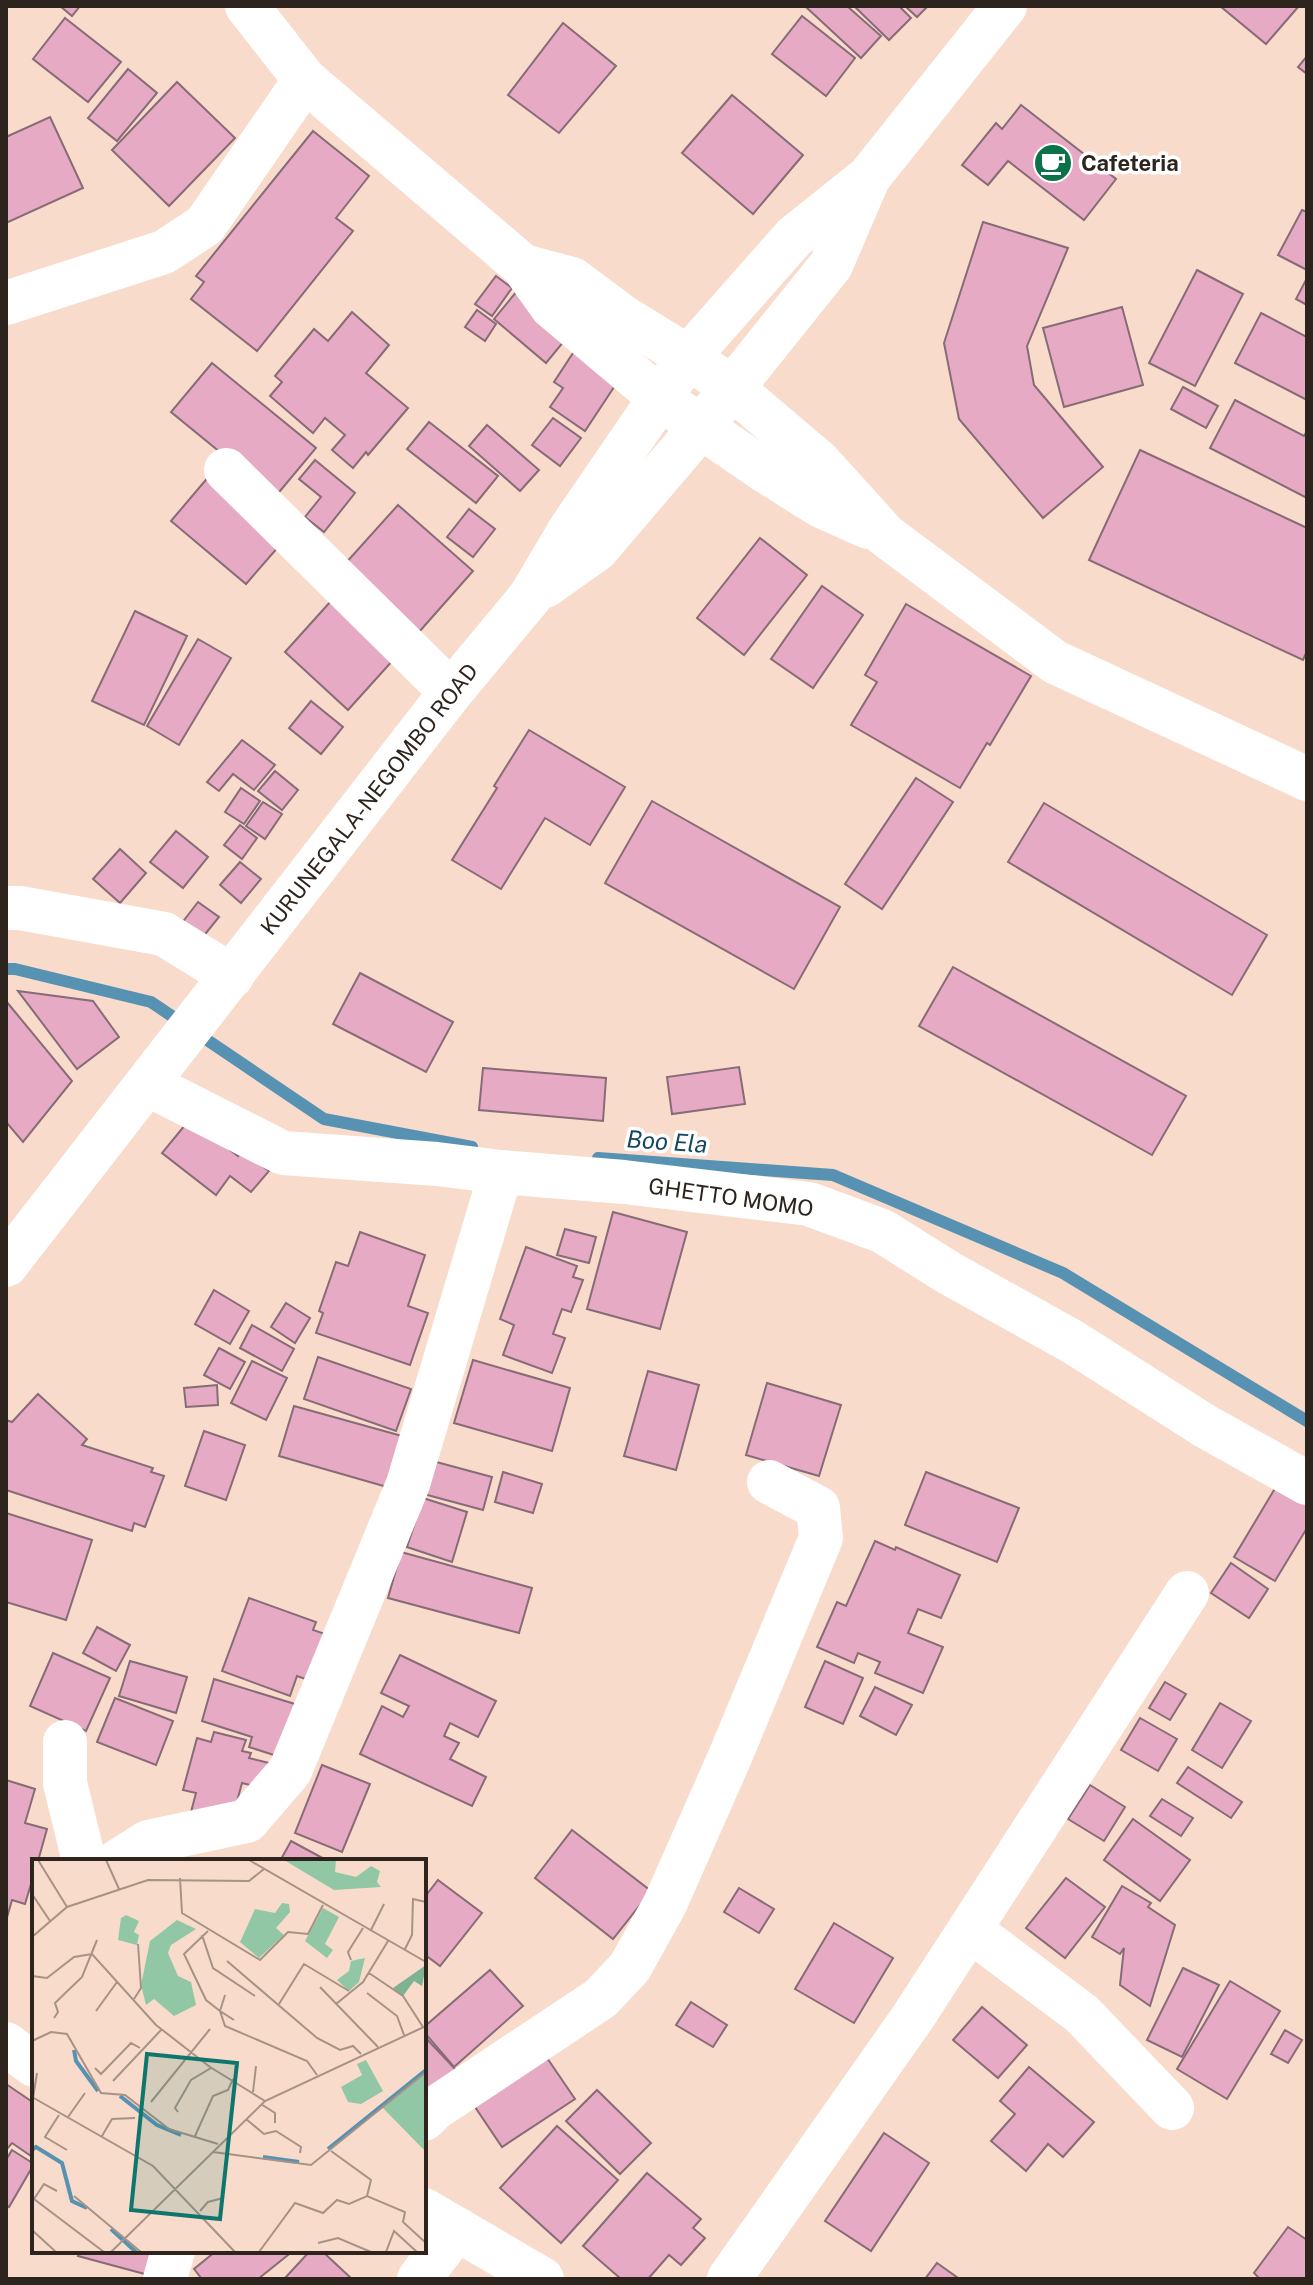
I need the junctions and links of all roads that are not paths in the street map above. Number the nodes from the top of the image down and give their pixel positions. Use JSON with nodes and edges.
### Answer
{"nodes":[{"id":1,"x":247,"y":6,"type":"edge"},
{"id":2,"x":1005,"y":6,"type":"edge"},
{"id":3,"x":305,"y":80,"type":"junction"},
{"id":4,"x":523,"y":266,"type":"junction"},
{"id":5,"x":6,"y":303,"type":"edge"},
{"id":6,"x":710,"y":373,"type":"junction"},
{"id":7,"x":681,"y":412,"type":"junction"},
{"id":8,"x":226,"y":470,"type":"dead end"},
{"id":9,"x":885,"y":535,"type":"junction"},
{"id":10,"x":451,"y":692,"type":"junction"},
{"id":11,"x":1307,"y":779,"type":"edge"},
{"id":12,"x":6,"y":908,"type":"edge"},
{"id":13,"x":221,"y":990,"type":"junction"},
{"id":14,"x":147,"y":1084,"type":"junction"},
{"id":15,"x":501,"y":1172,"type":"junction"},
{"id":16,"x":6,"y":1265,"type":"edge"},
{"id":17,"x":769,"y":1482,"type":"dead end"},
{"id":18,"x":1307,"y":1483,"type":"edge"},
{"id":19,"x":1187,"y":1593,"type":"dead end"},
{"id":20,"x":65,"y":1742,"type":"dead end"},
{"id":21,"x":84,"y":1859,"type":"edge"},
{"id":22,"x":121,"y":1859,"type":"edge"},
{"id":23,"x":970,"y":1930,"type":"junction"},
{"id":24,"x":1172,"y":2108,"type":"dead end"},
{"id":25,"x":426,"y":2117,"type":"edge"},
{"id":26,"x":440,"y":2220,"type":"edge"},
{"id":27,"x":172,"y":2253,"type":"edge"},
{"id":28,"x":165,"y":2279,"type":"edge"},
{"id":29,"x":419,"y":2279,"type":"edge"},
{"id":30,"x":542,"y":2279,"type":"edge"},
{"id":31,"x":729,"y":2279,"type":"edge"}],
"edges":[{"from":1,"to":3,"type":"street"},
{"from":2,"to":6,"type":"street"},
{"from":3,"to":4,"type":"street"},
{"from":3,"to":5,"type":"street"},
{"from":4,"to":6,"type":"street"},
{"from":4,"to":7,"type":"street"},
{"from":6,"to":7,"type":"street","name":"KURUNEGALA-NEGOMBO ROAD"},
{"from":6,"to":9,"type":"street"},
{"from":7,"to":9,"type":"street"},
{"from":7,"to":10,"type":"street","name":"KURUNEGALA-NEGOMBO ROAD"},
{"from":8,"to":10,"type":"street"},
{"from":9,"to":11,"type":"street"},
{"from":10,"to":13,"type":"street","name":"KURUNEGALA-NEGOMBO ROAD"},
{"from":12,"to":13,"type":"street"},
{"from":13,"to":14,"type":"street","name":"KURUNEGALA-NEGOMBO ROAD"},
{"from":14,"to":15,"type":"street","name":"GHETTO MOMO"},
{"from":14,"to":16,"type":"street"},
{"from":15,"to":18,"type":"street","name":"GHETTO MOMO"},
{"from":15,"to":22,"type":"street"},
{"from":17,"to":25,"type":"street"},
{"from":19,"to":23,"type":"street"},
{"from":20,"to":21,"type":"street"},
{"from":23,"to":24,"type":"street"},
{"from":23,"to":31,"type":"street"},
{"from":26,"to":29,"type":"street"},
{"from":26,"to":30,"type":"street"},
{"from":27,"to":28,"type":"street"}]}
